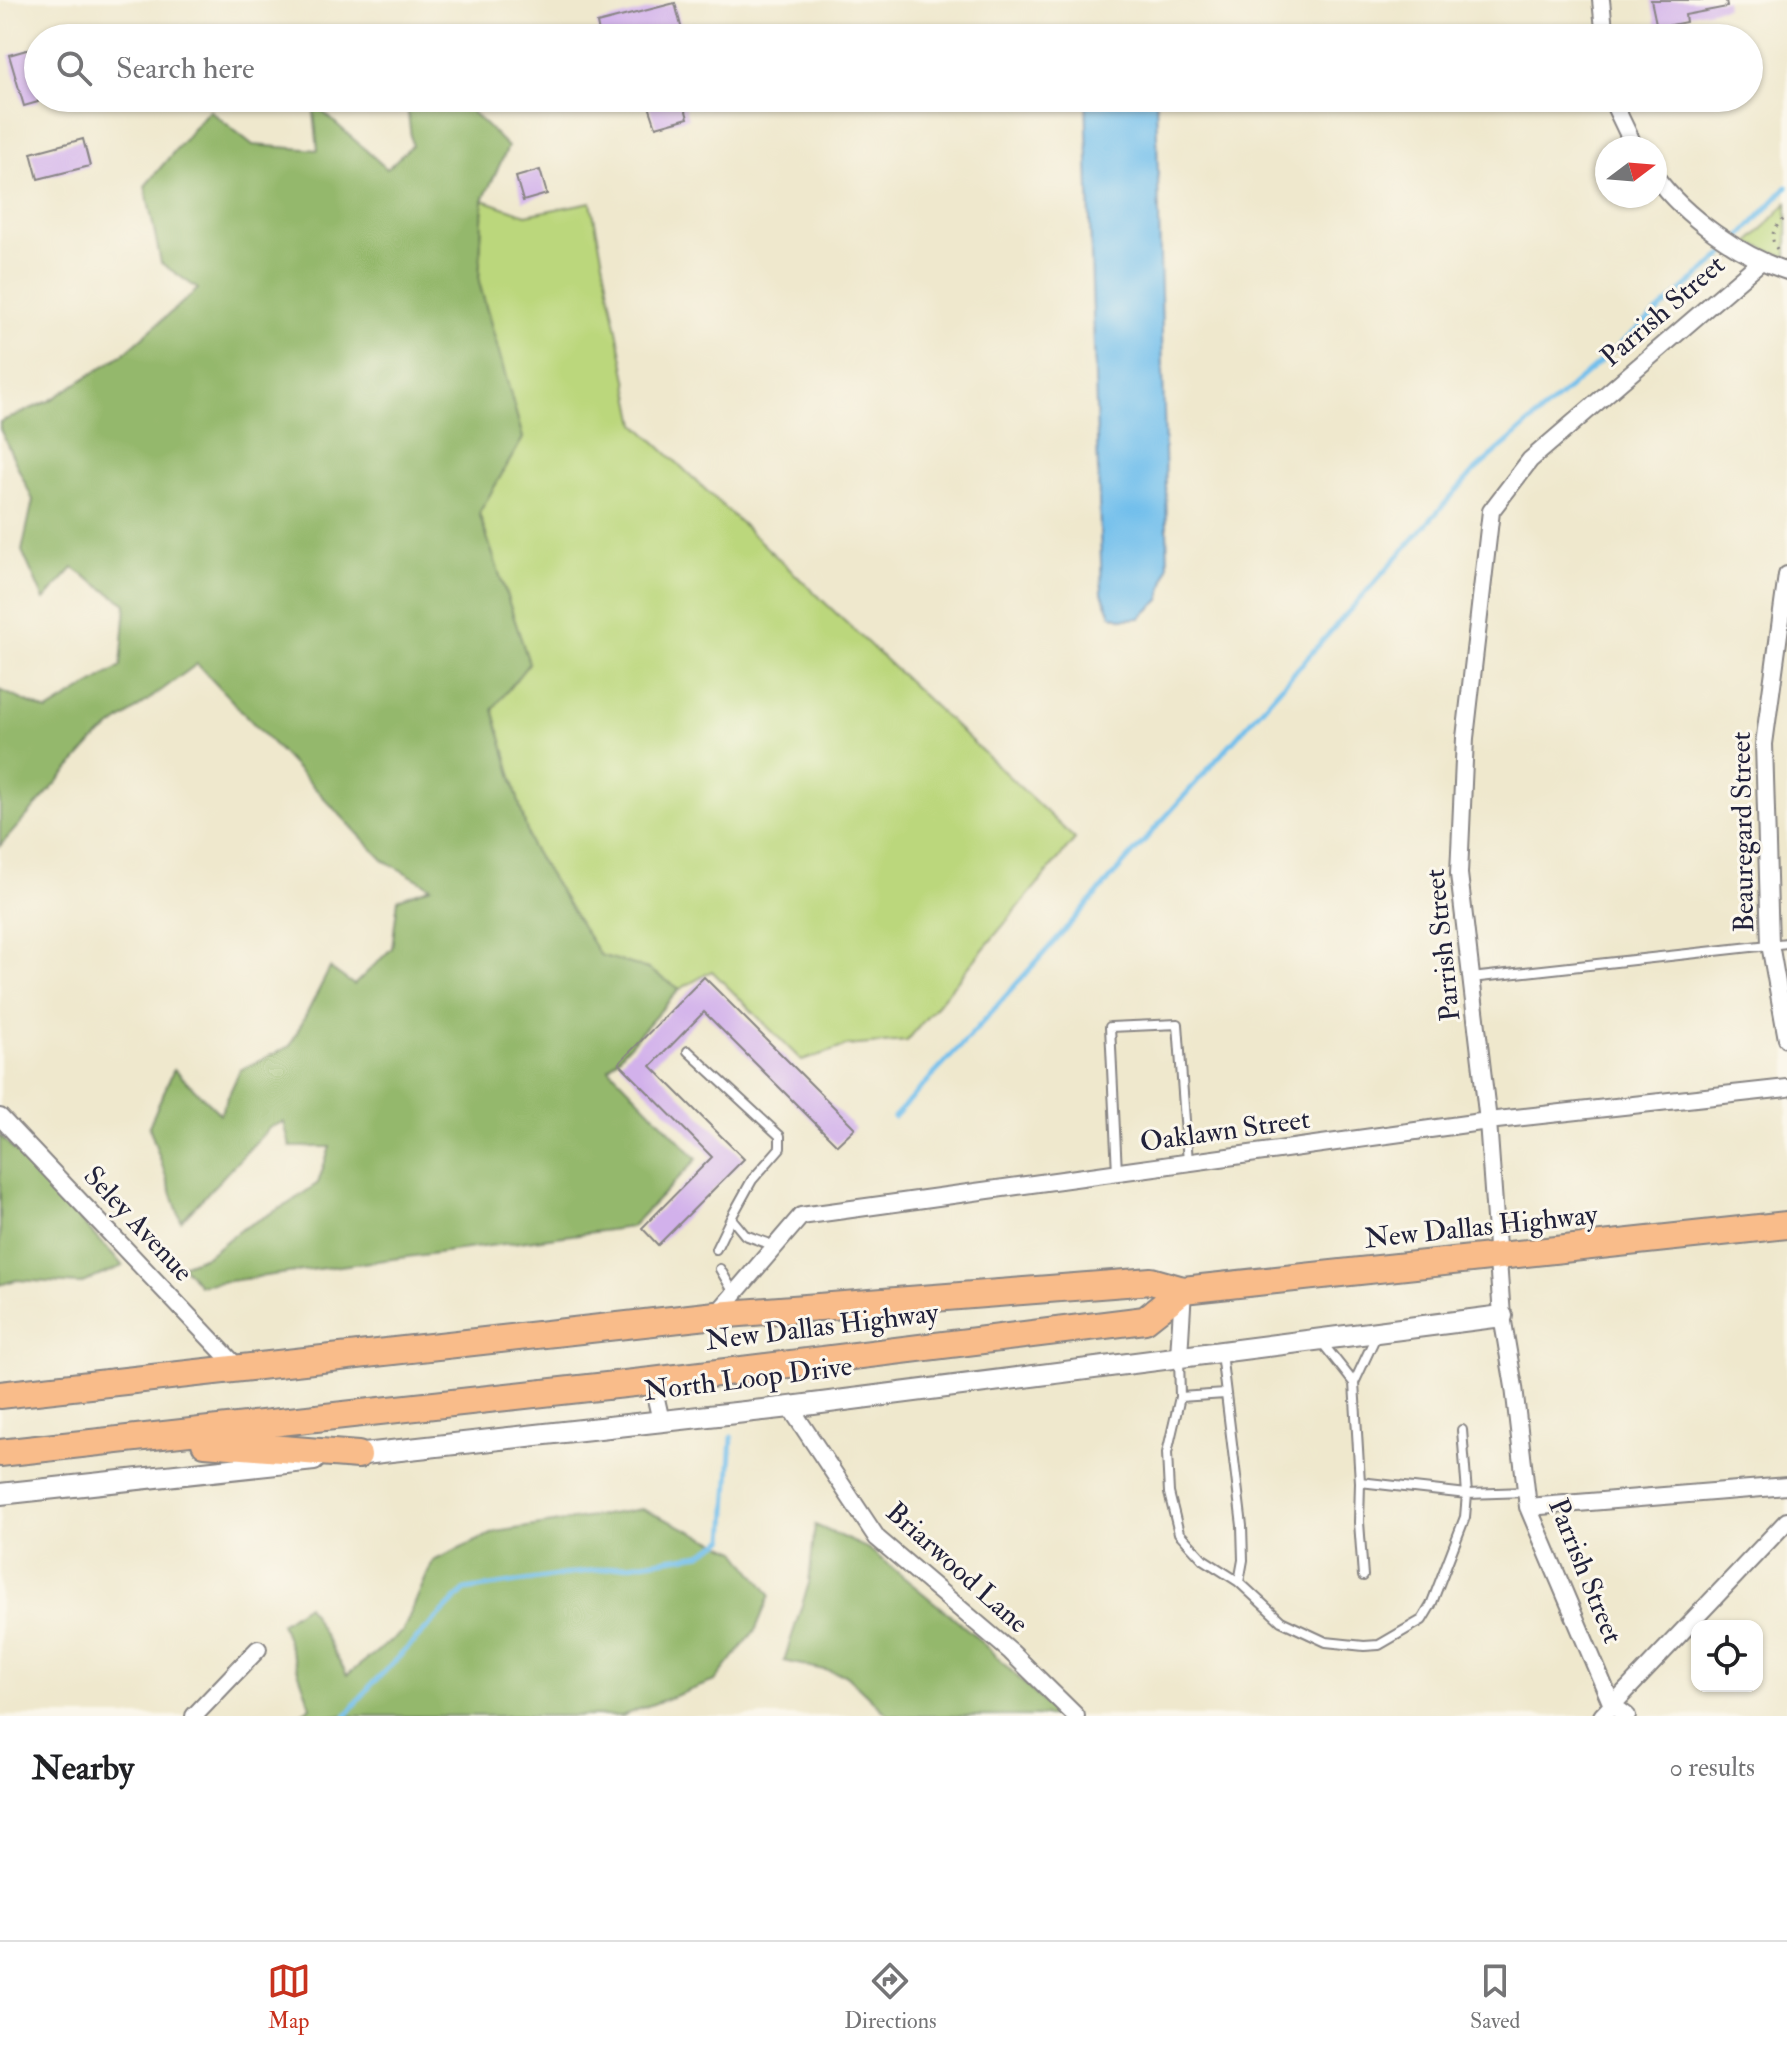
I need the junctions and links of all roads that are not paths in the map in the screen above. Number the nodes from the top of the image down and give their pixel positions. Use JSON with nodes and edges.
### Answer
{"nodes":[{"id":1,"x":1601,"y":0,"type":"edge"},
{"id":2,"x":1604,"y":24,"type":"edge"},
{"id":3,"x":1618,"y":112,"type":"edge"},
{"id":4,"x":1629,"y":136,"type":"edge"},
{"id":5,"x":1667,"y":193,"type":"edge"},
{"id":6,"x":1755,"y":258,"type":"junction"},
{"id":7,"x":1787,"y":271,"type":"edge"},
{"id":8,"x":1787,"y":575,"type":"edge"},
{"id":9,"x":1778,"y":944,"type":"edge"},
{"id":10,"x":1471,"y":978,"type":"junction"},
{"id":11,"x":1787,"y":1039,"type":"edge"},
{"id":12,"x":688,"y":1051,"type":"dead end"},
{"id":13,"x":1787,"y":1088,"type":"edge"},
{"id":14,"x":0,"y":1117,"type":"edge"},
{"id":15,"x":1488,"y":1121,"type":"junction"},
{"id":16,"x":1188,"y":1162,"type":"junction"},
{"id":17,"x":1117,"y":1172,"type":"junction"},
{"id":18,"x":731,"y":1218,"type":"junction"},
{"id":19,"x":1787,"y":1225,"type":"edge"},
{"id":20,"x":775,"y":1246,"type":"junction"},
{"id":21,"x":716,"y":1249,"type":"dead end"},
{"id":22,"x":1498,"y":1258,"type":"junction"},
{"id":23,"x":720,"y":1269,"type":"dead end"},
{"id":24,"x":1183,"y":1290,"type":"junction"},
{"id":25,"x":734,"y":1294,"type":"junction"},
{"id":26,"x":716,"y":1315,"type":"junction"},
{"id":27,"x":1502,"y":1316,"type":"junction"},
{"id":28,"x":1379,"y":1331,"type":"junction"},
{"id":29,"x":1319,"y":1339,"type":"junction"},
{"id":30,"x":1221,"y":1352,"type":"junction"},
{"id":31,"x":1179,"y":1356,"type":"junction"},
{"id":32,"x":237,"y":1367,"type":"junction"},
{"id":33,"x":652,"y":1381,"type":"junction"},
{"id":34,"x":1354,"y":1383,"type":"junction"},
{"id":35,"x":1225,"y":1394,"type":"junction"},
{"id":36,"x":0,"y":1395,"type":"edge"},
{"id":37,"x":1180,"y":1397,"type":"junction"},
{"id":38,"x":790,"y":1407,"type":"junction"},
{"id":39,"x":661,"y":1421,"type":"junction"},
{"id":40,"x":1462,"y":1430,"type":"dead end"},
{"id":41,"x":142,"y":1438,"type":"junction"},
{"id":42,"x":0,"y":1453,"type":"edge"},
{"id":43,"x":358,"y":1455,"type":"junction"},
{"id":44,"x":1360,"y":1482,"type":"junction"},
{"id":45,"x":1787,"y":1486,"type":"edge"},
{"id":46,"x":0,"y":1494,"type":"edge"},
{"id":47,"x":1467,"y":1494,"type":"junction"},
{"id":48,"x":1528,"y":1499,"type":"junction"},
{"id":49,"x":1787,"y":1521,"type":"edge"},
{"id":50,"x":1363,"y":1576,"type":"dead end"},
{"id":51,"x":1239,"y":1582,"type":"junction"},
{"id":52,"x":258,"y":1649,"type":"dead end"},
{"id":53,"x":1607,"y":1710,"type":"edge"},
{"id":54,"x":194,"y":1716,"type":"edge"},
{"id":55,"x":1076,"y":1716,"type":"edge"},
{"id":56,"x":1627,"y":1716,"type":"edge"}],
"edges":[{"from":1,"to":2,"type":"street"},
{"from":3,"to":4,"type":"street"},
{"from":5,"to":6,"type":"street"},
{"from":6,"to":7,"type":"street"},
{"from":6,"to":10,"type":"street","name":"Parrish Street"},
{"from":8,"to":9,"type":"street","name":"Beauregard Street"},
{"from":9,"to":10,"type":"lane"},
{"from":9,"to":11,"type":"street","name":"Beauregard Street"},
{"from":10,"to":15,"type":"street","name":"Parrish Street"},
{"from":12,"to":18,"type":"lane"},
{"from":13,"to":15,"type":"street","name":"Oaklawn Street"},
{"from":14,"to":32,"type":"street","name":"Seley Avenue"},
{"from":15,"to":16,"type":"street","name":"Oaklawn Street"},
{"from":15,"to":22,"type":"street","name":"Parrish Street"},
{"from":16,"to":17,"type":"street","name":"Oaklawn Street"},
{"from":16,"to":17,"type":"lane"},
{"from":17,"to":20,"type":"street","name":"Oaklawn Street"},
{"from":18,"to":20,"type":"lane"},
{"from":18,"to":21,"type":"lane"},
{"from":19,"to":22,"type":"main road","name":"New Dallas Highway"},
{"from":20,"to":25,"type":"street","name":"Oaklawn Street"},
{"from":22,"to":24,"type":"main road","name":"New Dallas Highway"},
{"from":22,"to":27,"type":"street","name":"Parrish Street"},
{"from":23,"to":25,"type":"lane"},
{"from":24,"to":26,"type":"main road","name":"New Dallas Highway"},
{"from":24,"to":31,"type":"street"},
{"from":24,"to":33,"type":"main road","name":"New Dallas Highway"},
{"from":25,"to":26,"type":"street","name":"Oaklawn Street"},
{"from":26,"to":32,"type":"main road"},
{"from":27,"to":28,"type":"street","name":"North Loop Drive"},
{"from":27,"to":48,"type":"street","name":"Parrish Street"},
{"from":28,"to":29,"type":"street","name":"North Loop Drive"},
{"from":28,"to":34,"type":"lane"},
{"from":29,"to":30,"type":"street","name":"North Loop Drive"},
{"from":29,"to":34,"type":"lane"},
{"from":30,"to":31,"type":"street","name":"North Loop Drive"},
{"from":30,"to":35,"type":"lane"},
{"from":31,"to":37,"type":"lane"},
{"from":31,"to":38,"type":"street","name":"North Loop Drive"},
{"from":32,"to":36,"type":"main road"},
{"from":33,"to":39,"type":"street"},
{"from":33,"to":41,"type":"main road","name":"New Dallas Highway"},
{"from":34,"to":44,"type":"lane"},
{"from":35,"to":37,"type":"lane"},
{"from":35,"to":51,"type":"lane"},
{"from":37,"to":51,"type":"lane"},
{"from":38,"to":39,"type":"street","name":"North Loop Drive"},
{"from":38,"to":55,"type":"street","name":"Briarwood Lane"},
{"from":39,"to":43,"type":"street","name":"North Loop Drive"},
{"from":40,"to":47,"type":"lane"},
{"from":41,"to":42,"type":"main road"},
{"from":41,"to":43,"type":"main road"},
{"from":43,"to":46,"type":"street","name":"North Loop Drive"},
{"from":44,"to":47,"type":"lane"},
{"from":44,"to":50,"type":"lane"},
{"from":45,"to":48,"type":"street"},
{"from":47,"to":48,"type":"lane"},
{"from":47,"to":51,"type":"lane"},
{"from":48,"to":53,"type":"street","name":"Parrish Street"},
{"from":49,"to":53,"type":"street"},
{"from":52,"to":54,"type":"street"},
{"from":53,"to":56,"type":"street"}]}
